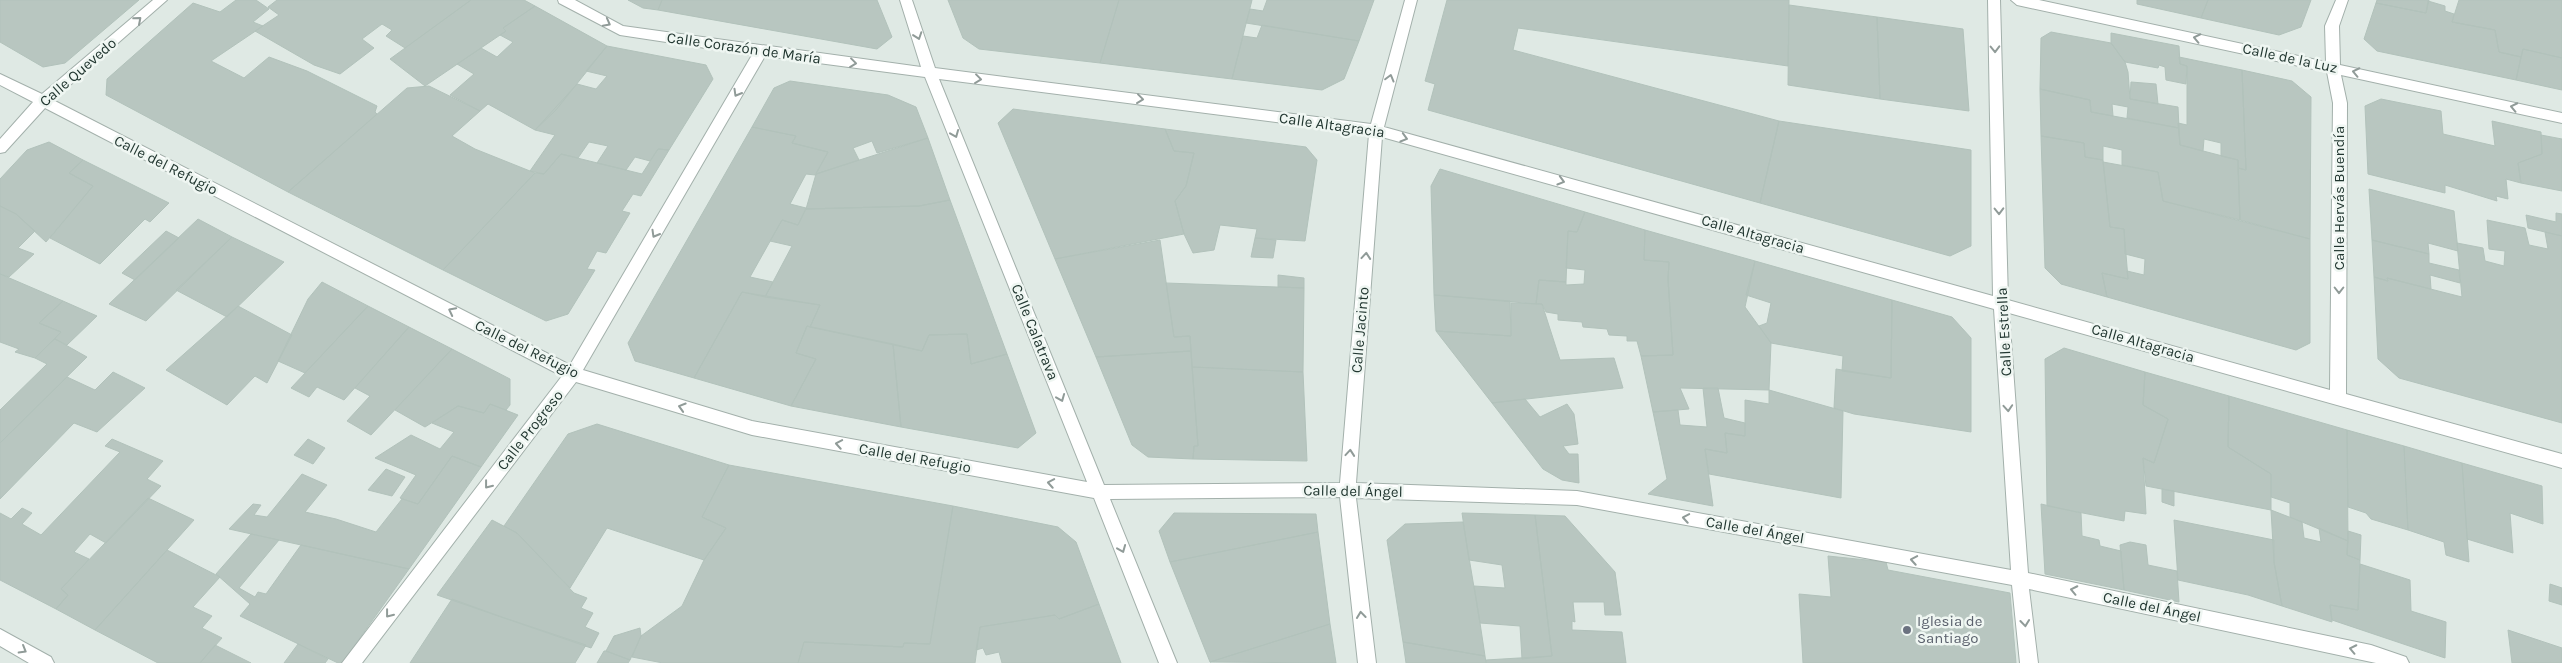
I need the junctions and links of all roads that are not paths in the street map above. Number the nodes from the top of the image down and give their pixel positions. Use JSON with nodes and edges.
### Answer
{"nodes":[{"id":1,"x":161,"y":0,"type":"edge"},
{"id":2,"x":564,"y":0,"type":"edge"},
{"id":3,"x":906,"y":0,"type":"edge"},
{"id":4,"x":1411,"y":0,"type":"edge"},
{"id":5,"x":1994,"y":0,"type":"edge"},
{"id":6,"x":2017,"y":0,"type":"edge"},
{"id":7,"x":2342,"y":0,"type":"edge"},
{"id":8,"x":761,"y":51,"type":"junction"},
{"id":9,"x":2333,"y":67,"type":"junction"},
{"id":10,"x":930,"y":73,"type":"junction"},
{"id":11,"x":0,"y":79,"type":"edge"},
{"id":12,"x":42,"y":102,"type":"junction"},
{"id":13,"x":2562,"y":118,"type":"edge"},
{"id":14,"x":1376,"y":130,"type":"junction"},
{"id":15,"x":0,"y":148,"type":"edge"},
{"id":16,"x":2001,"y":303,"type":"junction"},
{"id":17,"x":573,"y":374,"type":"junction"},
{"id":18,"x":2338,"y":398,"type":"junction"},
{"id":19,"x":2562,"y":461,"type":"edge"},
{"id":20,"x":1347,"y":490,"type":"junction"},
{"id":21,"x":1099,"y":492,"type":"junction"},
{"id":22,"x":2020,"y":579,"type":"junction"},
{"id":23,"x":0,"y":637,"type":"edge"},
{"id":24,"x":45,"y":663,"type":"edge"},
{"id":25,"x":351,"y":663,"type":"edge"},
{"id":26,"x":1168,"y":663,"type":"edge"},
{"id":27,"x":1367,"y":663,"type":"edge"},
{"id":28,"x":2029,"y":663,"type":"edge"},
{"id":29,"x":2400,"y":663,"type":"edge"}],
"edges":[{"from":12,"to":1,"type":"street","name":"Calle Quevedo","one_way":true},
{"from":2,"to":8,"type":"street","name":"Calle Corazón de María","one_way":true},
{"from":3,"to":10,"type":"street","name":"Calle Calatrava","one_way":true},
{"from":14,"to":4,"type":"street","name":"Calle Jacinto","one_way":true},
{"from":5,"to":16,"type":"street","name":"Calle Estrella","one_way":true},
{"from":9,"to":6,"type":"street","name":"Calle de la Luz","one_way":true},
{"from":7,"to":9,"type":"street","name":"Calle Hervás Buendía"},
{"from":8,"to":10,"type":"street","name":"Calle Corazón de María","one_way":true},
{"from":8,"to":17,"type":"street","name":"Calle Progreso","one_way":true},
{"from":13,"to":9,"type":"street","name":"Calle de la Luz","one_way":true},
{"from":9,"to":18,"type":"street","name":"Calle Hervás Buendía","one_way":true},
{"from":10,"to":14,"type":"street","name":"Calle Altagracia","one_way":true},
{"from":10,"to":21,"type":"street","name":"Calle Calatrava","one_way":true},
{"from":11,"to":12,"type":"street","name":"Calle del Refugio"},
{"from":12,"to":15,"type":"street","name":"Calle Quevedo"},
{"from":17,"to":12,"type":"street","name":"Calle del Refugio","one_way":true},
{"from":14,"to":16,"type":"street","name":"Calle Altagracia","one_way":true},
{"from":20,"to":14,"type":"street","name":"Calle Jacinto","one_way":true},
{"from":16,"to":18,"type":"street","name":"Calle Altagracia"},
{"from":16,"to":22,"type":"street","name":"Calle Estrella","one_way":true},
{"from":21,"to":17,"type":"street","name":"Calle del Refugio","one_way":true},
{"from":17,"to":25,"type":"street","name":"Calle Progreso","one_way":true},
{"from":18,"to":19,"type":"street","name":"Calle Altagracia"},
{"from":20,"to":21,"type":"street","name":"Calle del Ángel"},
{"from":22,"to":20,"type":"street","name":"Calle del Ángel","one_way":true},
{"from":27,"to":20,"type":"street","name":"Calle Jacinto","one_way":true},
{"from":21,"to":26,"type":"street","name":"Calle Calatrava","one_way":true},
{"from":22,"to":28,"type":"street","name":"Calle Estrella","one_way":true},
{"from":29,"to":22,"type":"street","name":"Calle del Ángel","one_way":true},
{"from":23,"to":24,"type":"street","one_way":true}]}
